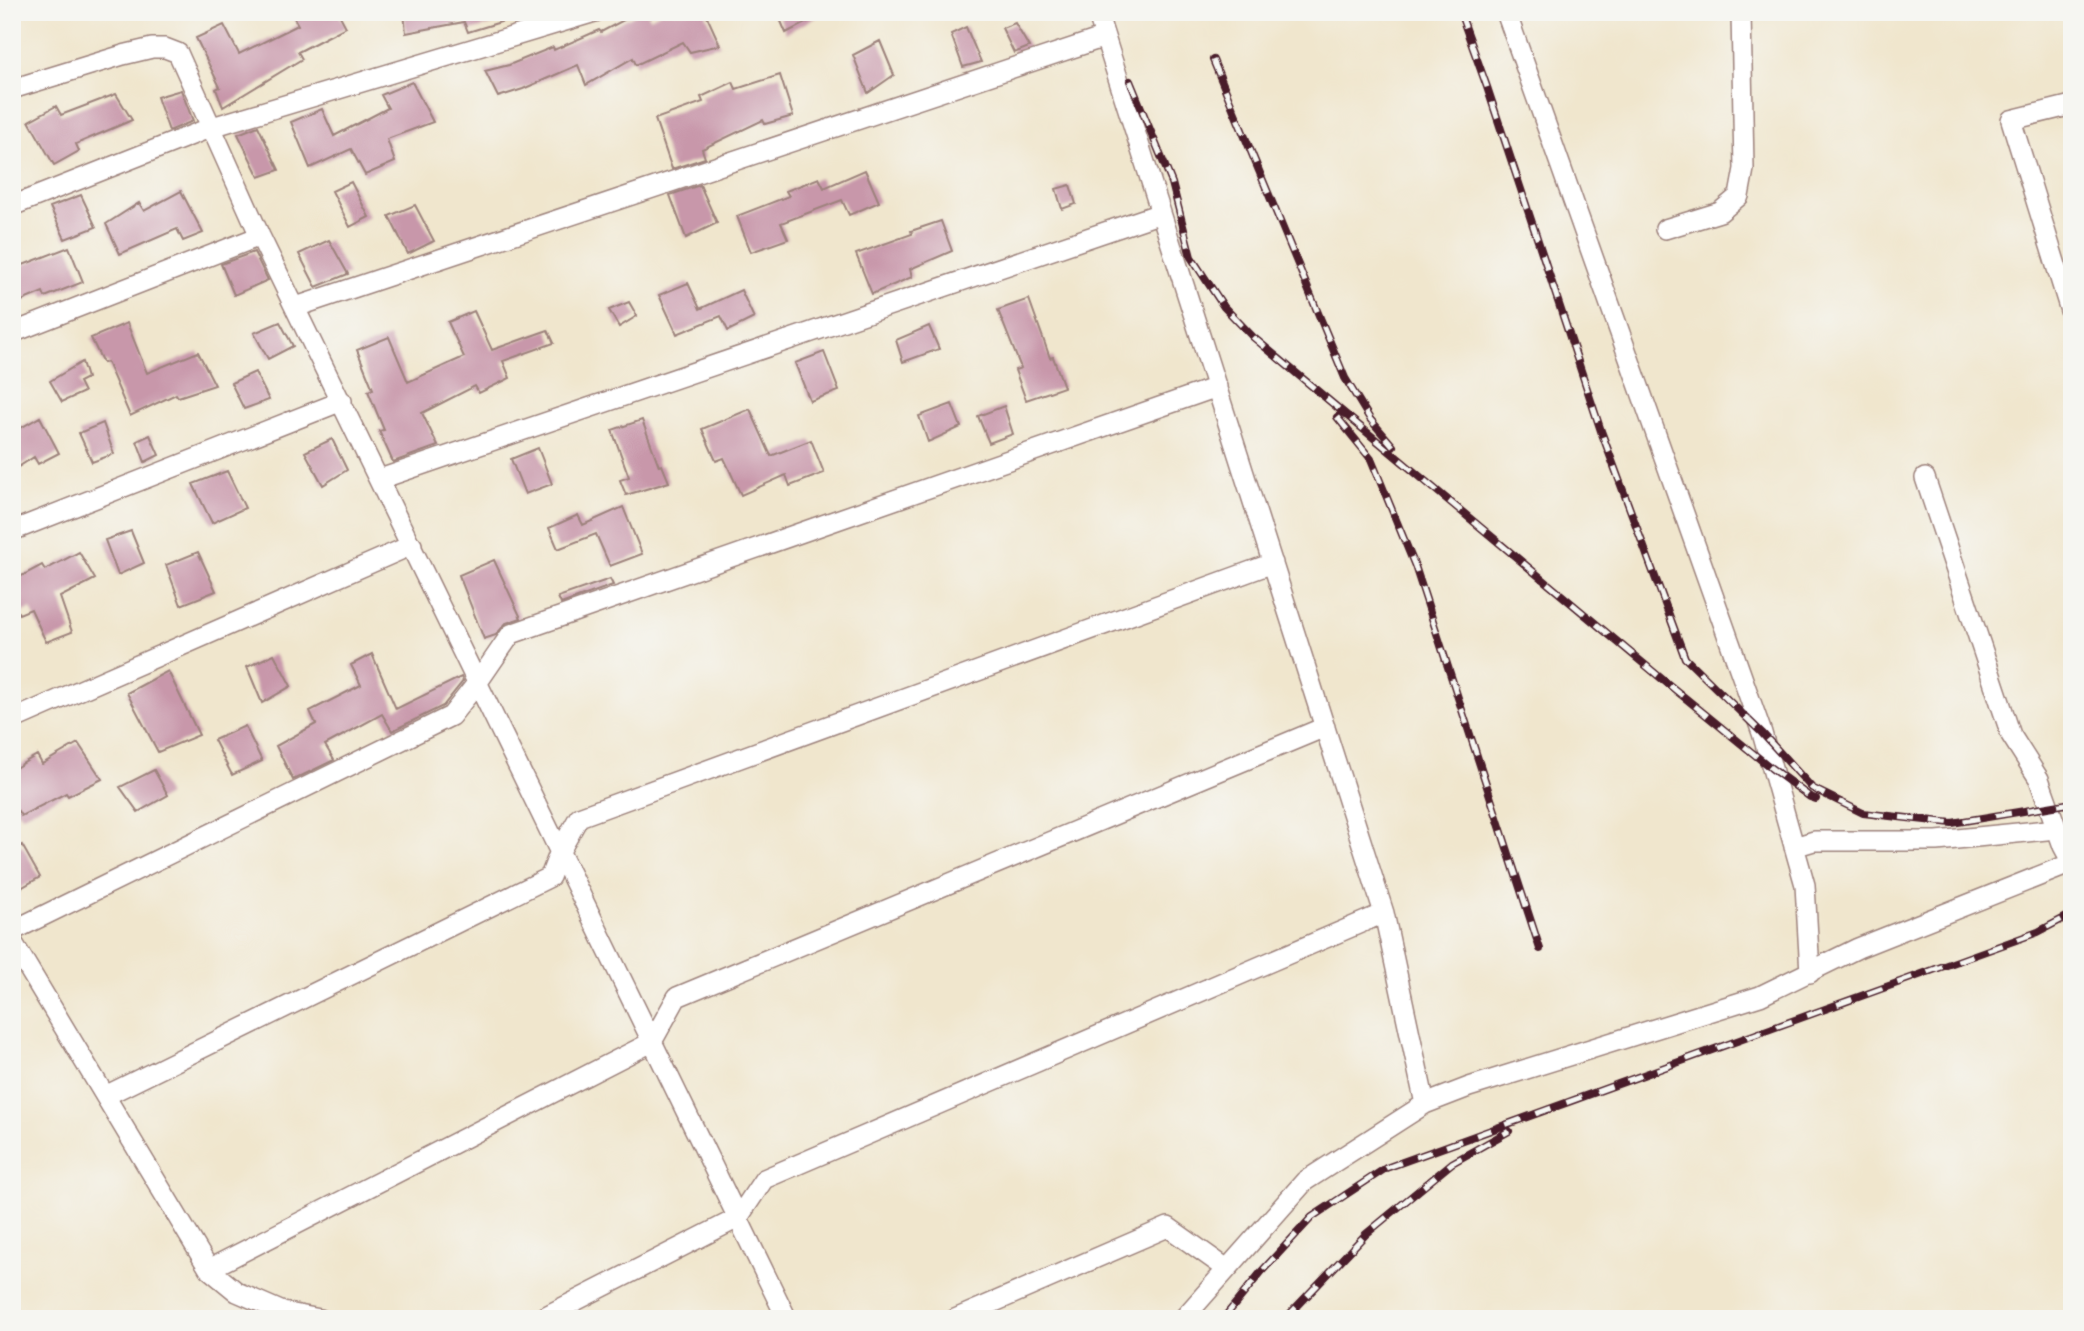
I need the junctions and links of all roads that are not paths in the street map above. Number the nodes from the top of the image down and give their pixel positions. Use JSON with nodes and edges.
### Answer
{"nodes":[{"id":1,"x":595,"y":12,"type":"edge"},
{"id":2,"x":1097,"y":12,"type":"edge"},
{"id":3,"x":1506,"y":12,"type":"edge"},
{"id":4,"x":1741,"y":12,"type":"edge"},
{"id":5,"x":1105,"y":37,"type":"junction"},
{"id":6,"x":12,"y":89,"type":"edge"},
{"id":7,"x":2072,"y":105,"type":"edge"},
{"id":8,"x":212,"y":127,"type":"junction"},
{"id":9,"x":12,"y":206,"type":"edge"},
{"id":10,"x":1161,"y":214,"type":"junction"},
{"id":11,"x":1665,"y":229,"type":"dead end"},
{"id":12,"x":260,"y":236,"type":"junction"},
{"id":13,"x":296,"y":307,"type":"junction"},
{"id":14,"x":2072,"y":317,"type":"edge"},
{"id":15,"x":12,"y":334,"type":"edge"},
{"id":16,"x":1217,"y":387,"type":"junction"},
{"id":17,"x":342,"y":401,"type":"junction"},
{"id":18,"x":1925,"y":478,"type":"dead end"},
{"id":19,"x":380,"y":479,"type":"junction"},
{"id":20,"x":12,"y":531,"type":"edge"},
{"id":21,"x":412,"y":545,"type":"junction"},
{"id":22,"x":1273,"y":563,"type":"junction"},
{"id":23,"x":478,"y":682,"type":"junction"},
{"id":24,"x":12,"y":720,"type":"edge"},
{"id":25,"x":1325,"y":727,"type":"junction"},
{"id":26,"x":2057,"y":829,"type":"junction"},
{"id":27,"x":1794,"y":847,"type":"junction"},
{"id":28,"x":560,"y":851,"type":"junction"},
{"id":29,"x":2072,"y":863,"type":"edge"},
{"id":30,"x":1384,"y":913,"type":"junction"},
{"id":31,"x":12,"y":931,"type":"edge"},
{"id":32,"x":12,"y":940,"type":"edge"},
{"id":33,"x":1810,"y":973,"type":"junction"},
{"id":34,"x":652,"y":1042,"type":"junction"},
{"id":35,"x":106,"y":1096,"type":"junction"},
{"id":36,"x":1424,"y":1104,"type":"junction"},
{"id":37,"x":738,"y":1218,"type":"junction"},
{"id":38,"x":209,"y":1269,"type":"junction"},
{"id":39,"x":1227,"y":1269,"type":"junction"},
{"id":40,"x":281,"y":1315,"type":"edge"},
{"id":41,"x":320,"y":1319,"type":"edge"},
{"id":42,"x":540,"y":1319,"type":"edge"},
{"id":43,"x":787,"y":1319,"type":"edge"},
{"id":44,"x":956,"y":1319,"type":"edge"},
{"id":45,"x":1183,"y":1319,"type":"edge"}],
"edges":[{"from":1,"to":8,"type":"street"},
{"from":2,"to":5,"type":"street"},
{"from":3,"to":27,"type":"street"},
{"from":4,"to":11,"type":"street"},
{"from":5,"to":10,"type":"street"},
{"from":5,"to":13,"type":"street"},
{"from":6,"to":8,"type":"street"},
{"from":7,"to":14,"type":"street"},
{"from":8,"to":9,"type":"street"},
{"from":8,"to":12,"type":"street"},
{"from":10,"to":16,"type":"street"},
{"from":10,"to":19,"type":"street"},
{"from":12,"to":13,"type":"street"},
{"from":12,"to":15,"type":"street"},
{"from":13,"to":17,"type":"street"},
{"from":16,"to":22,"type":"street"},
{"from":16,"to":23,"type":"street"},
{"from":17,"to":19,"type":"street"},
{"from":17,"to":20,"type":"street"},
{"from":18,"to":26,"type":"street"},
{"from":19,"to":21,"type":"street"},
{"from":21,"to":23,"type":"street"},
{"from":21,"to":24,"type":"street"},
{"from":22,"to":25,"type":"street"},
{"from":22,"to":28,"type":"street"},
{"from":23,"to":28,"type":"street"},
{"from":23,"to":31,"type":"street"},
{"from":25,"to":30,"type":"street"},
{"from":25,"to":34,"type":"street"},
{"from":26,"to":27,"type":"street"},
{"from":26,"to":29,"type":"street"},
{"from":27,"to":33,"type":"street"},
{"from":28,"to":34,"type":"street"},
{"from":28,"to":35,"type":"street"},
{"from":29,"to":33,"type":"street"},
{"from":30,"to":36,"type":"street"},
{"from":30,"to":37,"type":"street"},
{"from":32,"to":35,"type":"street"},
{"from":33,"to":36,"type":"street"},
{"from":34,"to":37,"type":"street"},
{"from":34,"to":38,"type":"street"},
{"from":35,"to":38,"type":"street"},
{"from":36,"to":39,"type":"street"},
{"from":37,"to":42,"type":"street"},
{"from":37,"to":43,"type":"street"},
{"from":38,"to":40,"type":"street"},
{"from":39,"to":44,"type":"street"},
{"from":39,"to":45,"type":"street"},
{"from":40,"to":41,"type":"street"}]}
